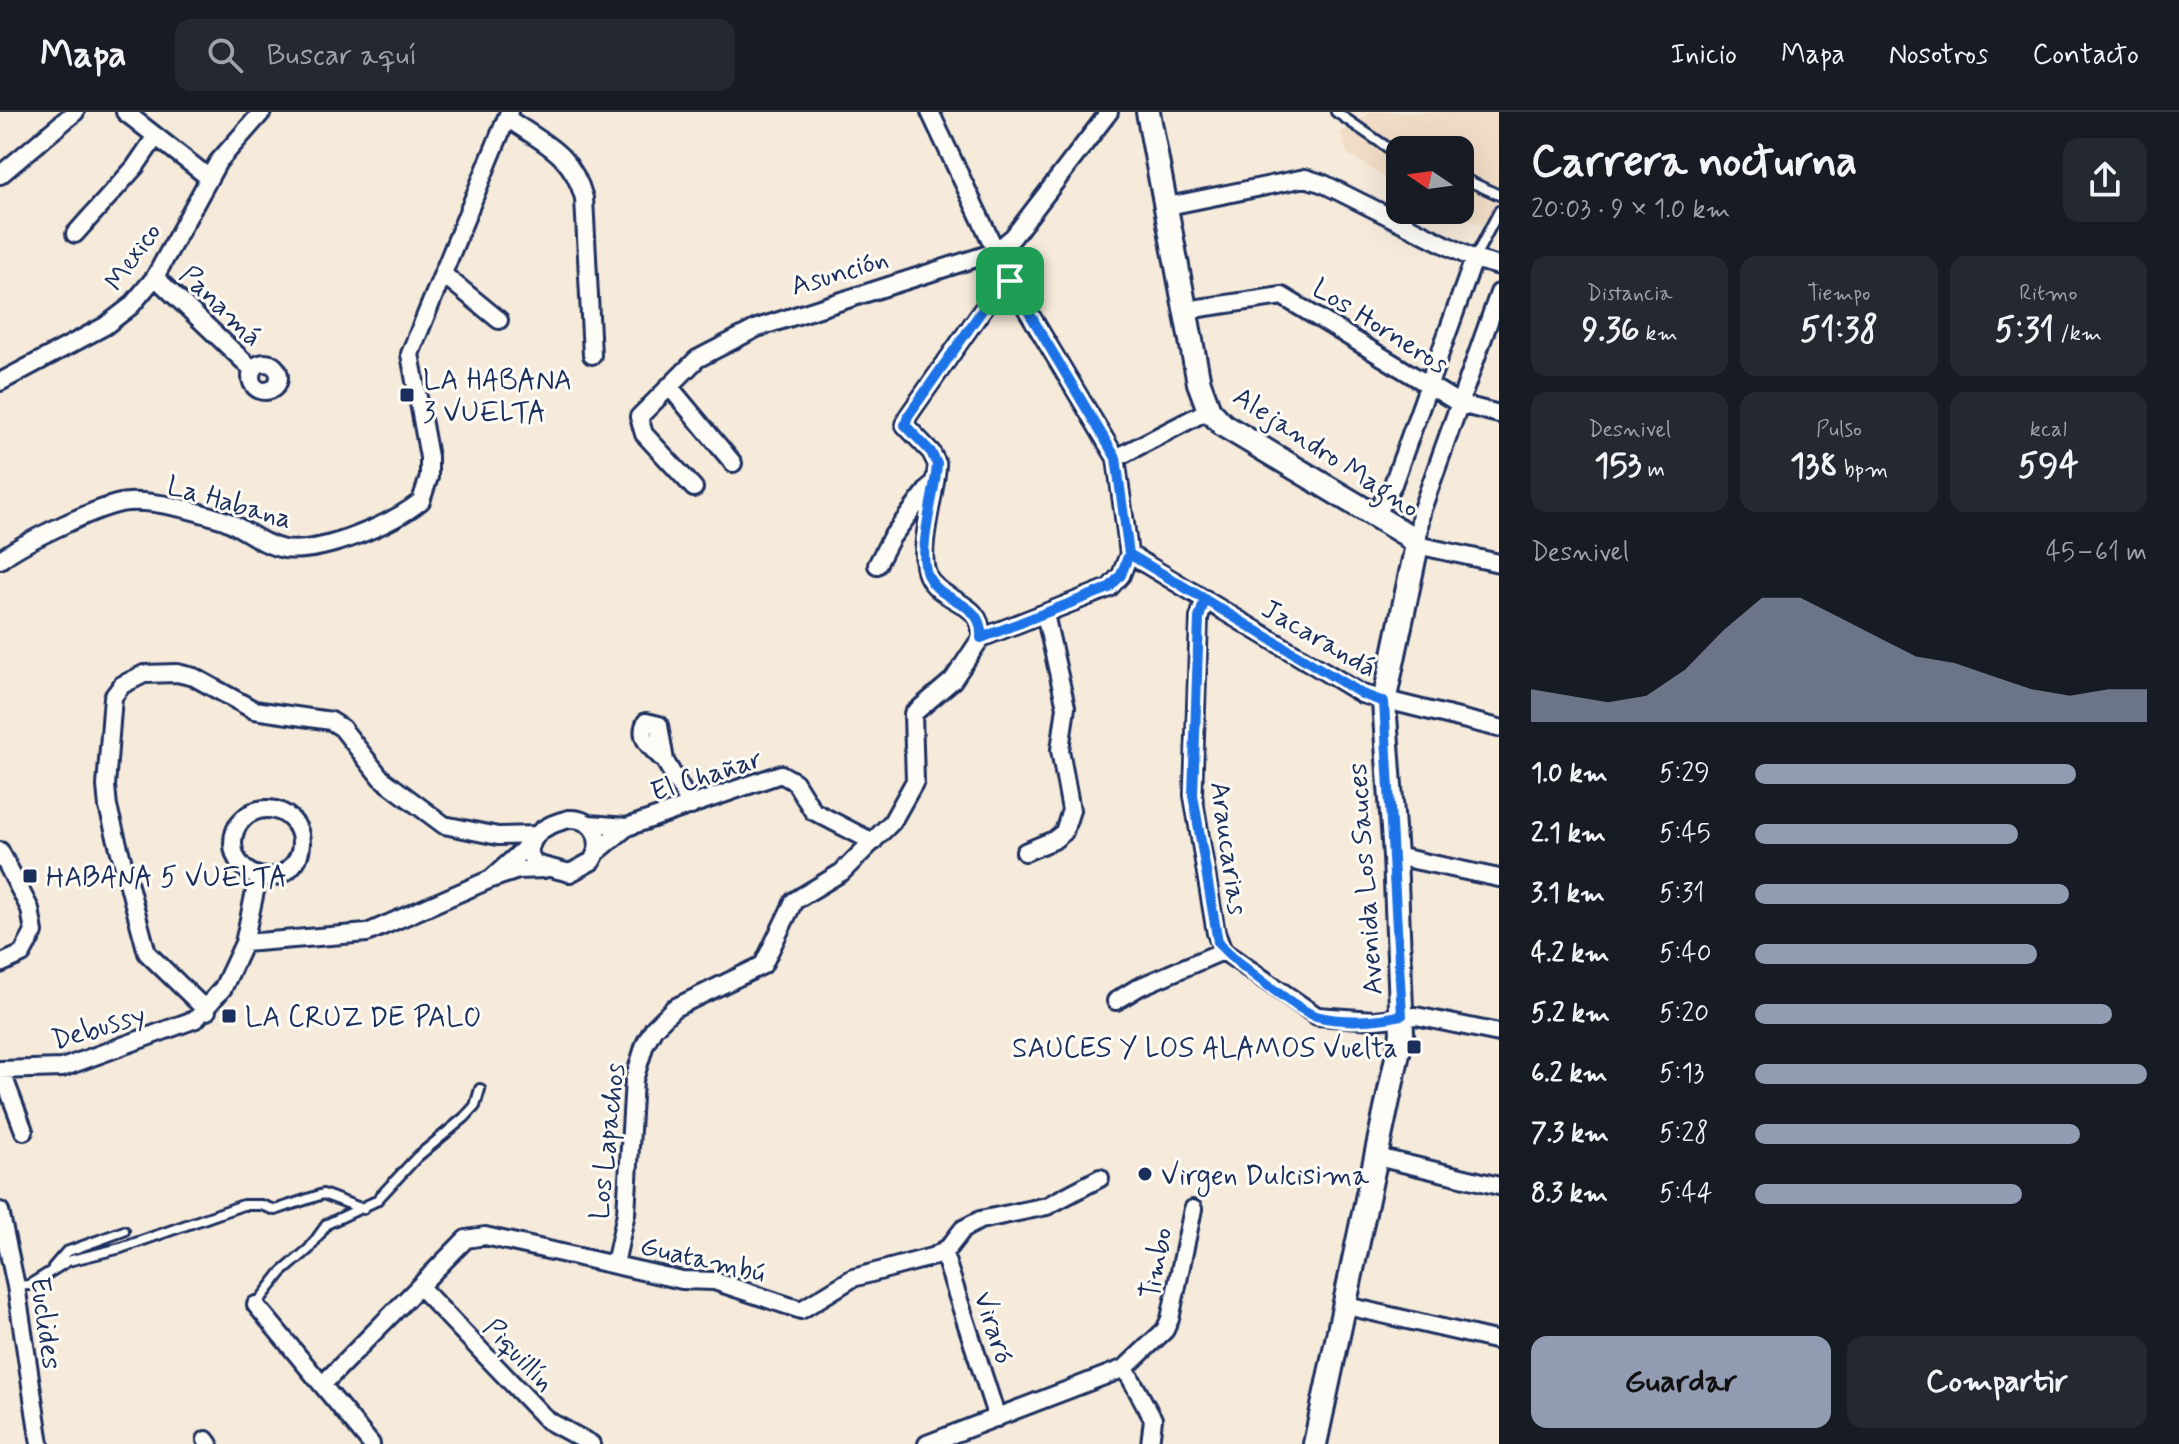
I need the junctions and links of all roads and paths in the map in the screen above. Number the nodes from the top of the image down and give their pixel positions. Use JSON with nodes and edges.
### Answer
{"nodes":[{"id":1,"x":75,"y":112,"type":"edge"},
{"id":2,"x":262,"y":112,"type":"edge"},
{"id":3,"x":930,"y":112,"type":"edge"},
{"id":4,"x":1109,"y":112,"type":"edge"},
{"id":5,"x":1150,"y":112,"type":"edge"},
{"id":6,"x":1336,"y":112,"type":"edge"},
{"id":7,"x":509,"y":114,"type":"edge"},
{"id":8,"x":135,"y":115,"type":"edge"},
{"id":9,"x":156,"y":136,"type":"junction"},
{"id":10,"x":1386,"y":146,"type":"edge"},
{"id":11,"x":0,"y":175,"type":"edge"},
{"id":12,"x":208,"y":177,"type":"junction"},
{"id":13,"x":1474,"y":183,"type":"edge"},
{"id":14,"x":1499,"y":195,"type":"edge"},
{"id":15,"x":1168,"y":206,"type":"junction"},
{"id":16,"x":1499,"y":211,"type":"edge"},
{"id":17,"x":75,"y":234,"type":"dead end"},
{"id":18,"x":995,"y":252,"type":"junction"},
{"id":19,"x":1474,"y":259,"type":"junction"},
{"id":20,"x":1499,"y":266,"type":"edge"},
{"id":21,"x":444,"y":275,"type":"junction"},
{"id":22,"x":155,"y":277,"type":"junction"},
{"id":23,"x":1010,"y":281,"type":"junction"},
{"id":24,"x":1499,"y":293,"type":"edge"},
{"id":25,"x":1186,"y":310,"type":"junction"},
{"id":26,"x":499,"y":320,"type":"dead end"},
{"id":27,"x":592,"y":355,"type":"dead end"},
{"id":28,"x":253,"y":370,"type":"dead end"},
{"id":29,"x":0,"y":382,"type":"edge"},
{"id":30,"x":1430,"y":385,"type":"junction"},
{"id":31,"x":669,"y":386,"type":"junction"},
{"id":32,"x":1460,"y":404,"type":"junction"},
{"id":33,"x":1209,"y":410,"type":"junction"},
{"id":34,"x":1499,"y":414,"type":"edge"},
{"id":35,"x":1116,"y":458,"type":"junction"},
{"id":36,"x":733,"y":463,"type":"dead end"},
{"id":37,"x":936,"y":478,"type":"junction"},
{"id":38,"x":694,"y":488,"type":"dead end"},
{"id":39,"x":1375,"y":515,"type":"junction"},
{"id":40,"x":1417,"y":545,"type":"junction"},
{"id":41,"x":1129,"y":554,"type":"junction"},
{"id":42,"x":0,"y":560,"type":"edge"},
{"id":43,"x":1499,"y":563,"type":"edge"},
{"id":44,"x":877,"y":565,"type":"dead end"},
{"id":45,"x":1205,"y":599,"type":"junction"},
{"id":46,"x":1045,"y":614,"type":"junction"},
{"id":47,"x":981,"y":638,"type":"junction"},
{"id":48,"x":1384,"y":702,"type":"junction"},
{"id":49,"x":1499,"y":728,"type":"edge"},
{"id":50,"x":665,"y":761,"type":"dead end"},
{"id":51,"x":691,"y":806,"type":"junction"},
{"id":52,"x":589,"y":824,"type":"junction"},
{"id":53,"x":627,"y":827,"type":"junction"},
{"id":54,"x":498,"y":836,"type":"junction"},
{"id":55,"x":534,"y":839,"type":"junction"},
{"id":56,"x":873,"y":842,"type":"junction"},
{"id":57,"x":0,"y":851,"type":"edge"},
{"id":58,"x":598,"y":851,"type":"junction"},
{"id":59,"x":1025,"y":852,"type":"dead end"},
{"id":60,"x":1395,"y":856,"type":"junction"},
{"id":61,"x":513,"y":862,"type":"junction"},
{"id":62,"x":545,"y":869,"type":"junction"},
{"id":63,"x":258,"y":877,"type":"junction"},
{"id":64,"x":1499,"y":878,"type":"edge"},
{"id":65,"x":491,"y":879,"type":"junction"},
{"id":66,"x":244,"y":943,"type":"junction"},
{"id":67,"x":1223,"y":951,"type":"junction"},
{"id":68,"x":0,"y":964,"type":"edge"},
{"id":69,"x":1116,"y":1001,"type":"dead end"},
{"id":70,"x":207,"y":1011,"type":"junction"},
{"id":71,"x":1402,"y":1015,"type":"junction"},
{"id":72,"x":1499,"y":1033,"type":"edge"},
{"id":73,"x":1,"y":1070,"type":"edge"},
{"id":74,"x":480,"y":1089,"type":"dead end"},
{"id":75,"x":24,"y":1131,"type":"dead end"},
{"id":76,"x":1377,"y":1157,"type":"junction"},
{"id":77,"x":1100,"y":1178,"type":"dead end"},
{"id":78,"x":1499,"y":1186,"type":"edge"},
{"id":79,"x":363,"y":1209,"type":"junction"},
{"id":80,"x":1193,"y":1209,"type":"dead end"},
{"id":81,"x":0,"y":1211,"type":"edge"},
{"id":82,"x":124,"y":1231,"type":"dead end"},
{"id":83,"x":943,"y":1251,"type":"junction"},
{"id":84,"x":11,"y":1256,"type":"junction"},
{"id":85,"x":615,"y":1264,"type":"junction"},
{"id":86,"x":52,"y":1268,"type":"junction"},
{"id":87,"x":0,"y":1270,"type":"edge"},
{"id":88,"x":16,"y":1286,"type":"junction"},
{"id":89,"x":420,"y":1287,"type":"junction"},
{"id":90,"x":256,"y":1305,"type":"joint"},
{"id":91,"x":1347,"y":1306,"type":"junction"},
{"id":92,"x":1499,"y":1341,"type":"edge"},
{"id":93,"x":1125,"y":1368,"type":"junction"},
{"id":94,"x":322,"y":1385,"type":"junction"},
{"id":95,"x":997,"y":1418,"type":"junction"},
{"id":96,"x":40,"y":1444,"type":"edge"},
{"id":97,"x":371,"y":1444,"type":"edge"},
{"id":98,"x":591,"y":1444,"type":"edge"},
{"id":99,"x":927,"y":1444,"type":"edge"},
{"id":100,"x":1150,"y":1444,"type":"edge"},
{"id":101,"x":1315,"y":1444,"type":"edge"}],
"edges":[{"from":1,"to":11,"type":"street"},
{"from":2,"to":12,"type":"street","name":"Mexico"},
{"from":3,"to":18,"type":"street"},
{"from":4,"to":18,"type":"street","name":"Asunción"},
{"from":5,"to":15,"type":"main road","name":"Alejandro Magno"},
{"from":6,"to":10,"type":"lane"},
{"from":7,"to":21,"type":"street","name":"La Habana"},
{"from":7,"to":27,"type":"street"},
{"from":8,"to":9,"type":"street"},
{"from":9,"to":12,"type":"street"},
{"from":9,"to":17,"type":"street"},
{"from":12,"to":22,"type":"street","name":"Mexico"},
{"from":13,"to":14,"type":"lane"},
{"from":15,"to":19,"type":"street"},
{"from":15,"to":25,"type":"main road","name":"Alejandro Magno"},
{"from":16,"to":19,"type":"lane"},
{"from":18,"to":23,"type":"street"},
{"from":18,"to":31,"type":"street","name":"Asunción"},
{"from":19,"to":20,"type":"street"},
{"from":19,"to":30,"type":"street"},
{"from":21,"to":26,"type":"street"},
{"from":21,"to":42,"type":"street","name":"La Habana"},
{"from":22,"to":28,"type":"street","name":"Panamá"},
{"from":22,"to":29,"type":"street","name":"Mexico"},
{"from":23,"to":35,"type":"street"},
{"from":23,"to":37,"type":"street"},
{"from":24,"to":32,"type":"street"},
{"from":25,"to":30,"type":"street","name":"Los Horneros"},
{"from":25,"to":33,"type":"main road","name":"Alejandro Magno"},
{"from":30,"to":32,"type":"street","name":"Los Horneros"},
{"from":30,"to":39,"type":"street"},
{"from":31,"to":36,"type":"street"},
{"from":31,"to":38,"type":"street","name":"Asunción"},
{"from":32,"to":34,"type":"street","name":"Los Horneros"},
{"from":32,"to":40,"type":"street"},
{"from":33,"to":35,"type":"street"},
{"from":33,"to":39,"type":"main road","name":"Alejandro Magno"},
{"from":35,"to":41,"type":"street"},
{"from":37,"to":44,"type":"street"},
{"from":37,"to":47,"type":"street"},
{"from":39,"to":40,"type":"main road","name":"Alejandro Magno"},
{"from":40,"to":43,"type":"street","name":"Alejandro Magno"},
{"from":40,"to":48,"type":"main road","name":"Avenida Los Sauces"},
{"from":41,"to":45,"type":"street","name":"Jacarandá"},
{"from":41,"to":46,"type":"street"},
{"from":45,"to":48,"type":"street","name":"Jacarandá"},
{"from":45,"to":67,"type":"street","name":"Araucarias"},
{"from":46,"to":47,"type":"street"},
{"from":46,"to":59,"type":"street"},
{"from":47,"to":56,"type":"street","name":"Los Lapachos"},
{"from":48,"to":49,"type":"street","name":"Jacarandá"},
{"from":48,"to":60,"type":"main road","name":"Avenida Los Sauces"},
{"from":50,"to":51,"type":"street"},
{"from":51,"to":53,"type":"street","name":"El Chañar"},
{"from":51,"to":56,"type":"street","name":"El Chañar"},
{"from":52,"to":53,"type":"street","name":"El Chañar"},
{"from":52,"to":55,"type":"street"},
{"from":52,"to":58,"type":"street"},
{"from":53,"to":58,"type":"street","name":"El Chañar"},
{"from":54,"to":55,"type":"street"},
{"from":54,"to":61,"type":"street"},
{"from":54,"to":70,"type":"street"},
{"from":55,"to":61,"type":"street"},
{"from":55,"to":62,"type":"street"},
{"from":56,"to":85,"type":"street","name":"Los Lapachos"},
{"from":57,"to":68,"type":"street"},
{"from":58,"to":62,"type":"street"},
{"from":60,"to":64,"type":"street"},
{"from":60,"to":71,"type":"main road","name":"Avenida Los Sauces"},
{"from":61,"to":65,"type":"street"},
{"from":62,"to":65,"type":"street"},
{"from":63,"to":63,"type":"street"},
{"from":63,"to":66,"type":"street"},
{"from":65,"to":66,"type":"street"},
{"from":66,"to":70,"type":"street"},
{"from":67,"to":69,"type":"street"},
{"from":67,"to":71,"type":"street","name":"Araucarias"},
{"from":70,"to":73,"type":"street","name":"Debussy"},
{"from":71,"to":72,"type":"street","name":"Araucarias"},
{"from":71,"to":76,"type":"main road","name":"Avenida Los Sauces"},
{"from":73,"to":75,"type":"street"},
{"from":74,"to":79,"type":"lane"},
{"from":76,"to":78,"type":"street"},
{"from":76,"to":91,"type":"main road","name":"Avenida Los Sauces"},
{"from":77,"to":83,"type":"street","name":"Guatambú"},
{"from":79,"to":86,"type":"lane"},
{"from":79,"to":90,"type":"lane"},
{"from":80,"to":93,"type":"street","name":"Timbo"},
{"from":81,"to":84,"type":"street","name":"Euclides"},
{"from":82,"to":86,"type":"lane"},
{"from":83,"to":85,"type":"street","name":"Guatambú"},
{"from":83,"to":95,"type":"street","name":"Viraró"},
{"from":84,"to":87,"type":"street"},
{"from":84,"to":88,"type":"street","name":"Euclides"},
{"from":85,"to":89,"type":"street","name":"Guatambú"},
{"from":86,"to":88,"type":"lane"},
{"from":88,"to":96,"type":"street","name":"Euclides"},
{"from":89,"to":94,"type":"street","name":"Guatambú"},
{"from":89,"to":98,"type":"street","name":"Piquillín"},
{"from":90,"to":94,"type":"street"},
{"from":91,"to":92,"type":"street"},
{"from":91,"to":101,"type":"main road","name":"Avenida Los Sauces"},
{"from":93,"to":95,"type":"street"},
{"from":93,"to":100,"type":"street"},
{"from":94,"to":97,"type":"street"},
{"from":95,"to":99,"type":"street"}]}
